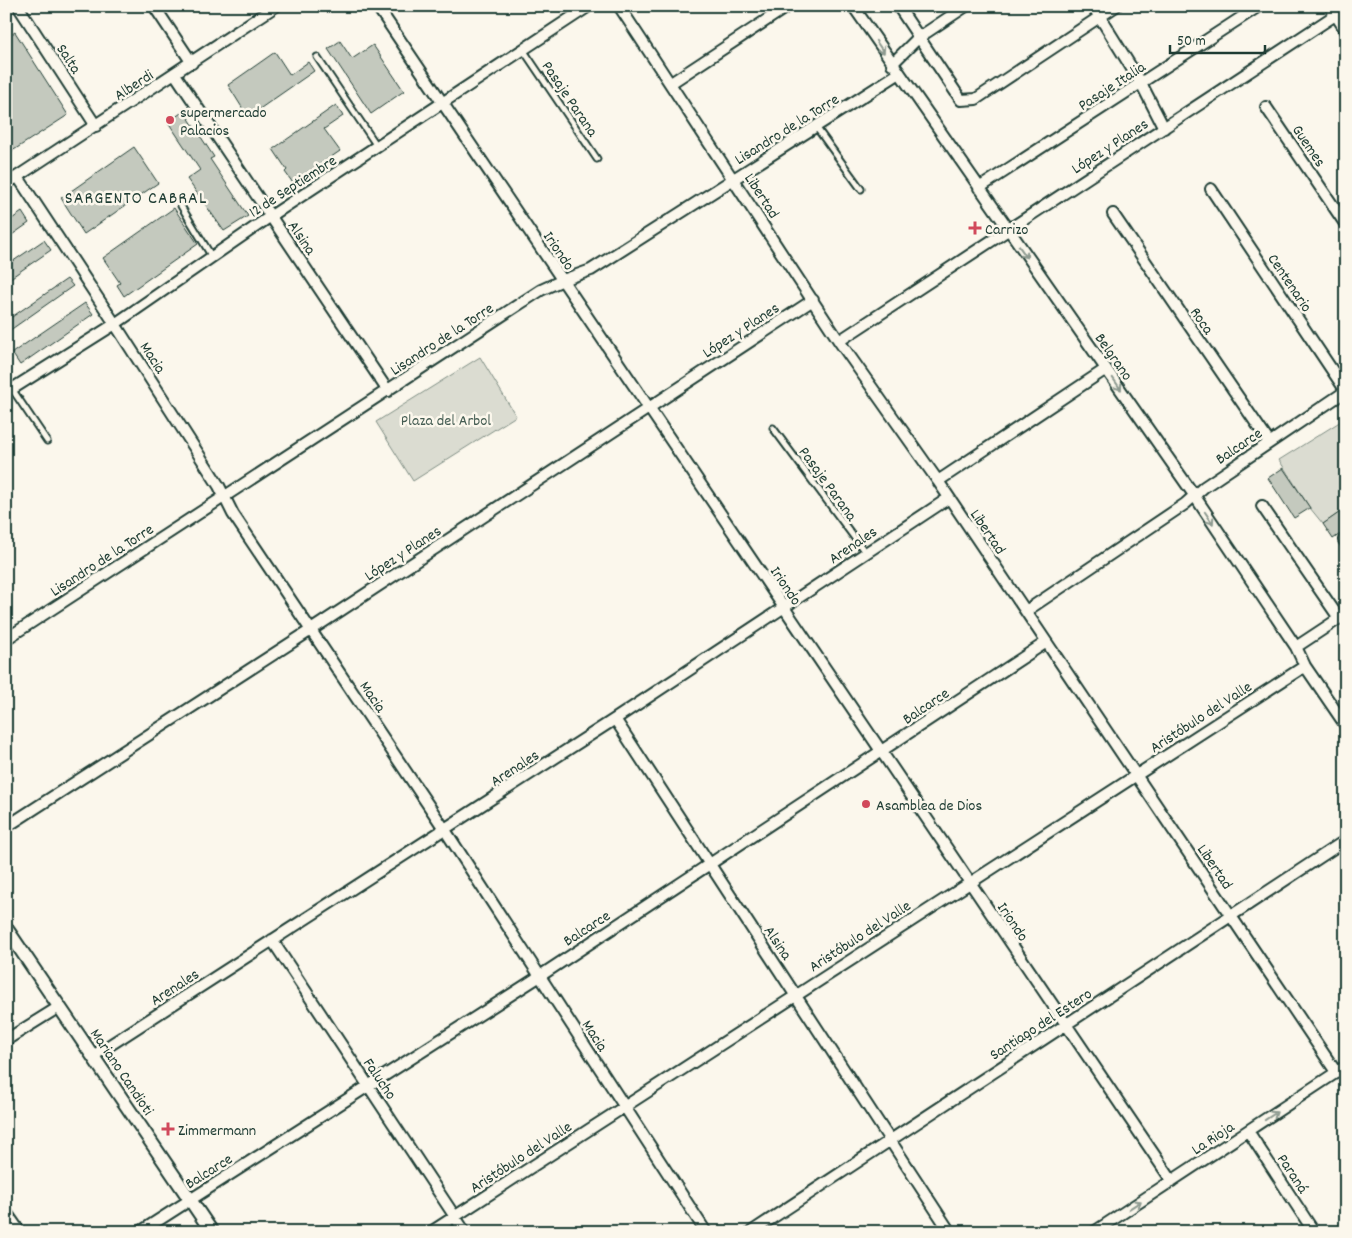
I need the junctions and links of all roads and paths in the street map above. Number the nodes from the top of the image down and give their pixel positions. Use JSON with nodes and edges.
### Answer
{"nodes":[{"id":1,"x":18,"y":6,"type":"edge"},
{"id":2,"x":154,"y":6,"type":"edge"},
{"id":3,"x":276,"y":6,"type":"edge"},
{"id":4,"x":377,"y":6,"type":"edge"},
{"id":5,"x":589,"y":6,"type":"edge"},
{"id":6,"x":619,"y":6,"type":"edge"},
{"id":7,"x":788,"y":6,"type":"edge"},
{"id":8,"x":853,"y":6,"type":"edge"},
{"id":9,"x":898,"y":6,"type":"edge"},
{"id":10,"x":966,"y":6,"type":"edge"},
{"id":11,"x":1092,"y":6,"type":"edge"},
{"id":12,"x":1116,"y":6,"type":"edge"},
{"id":13,"x":1258,"y":6,"type":"edge"},
{"id":14,"x":1346,"y":8,"type":"edge"},
{"id":15,"x":1332,"y":11,"type":"edge"},
{"id":16,"x":1099,"y":17,"type":"junction"},
{"id":17,"x":1346,"y":31,"type":"edge"},
{"id":18,"x":918,"y":38,"type":"junction"},
{"id":19,"x":524,"y":50,"type":"junction"},
{"id":20,"x":317,"y":57,"type":"dead end"},
{"id":21,"x":192,"y":63,"type":"junction"},
{"id":22,"x":892,"y":64,"type":"junction"},
{"id":23,"x":176,"y":74,"type":"junction"},
{"id":24,"x":898,"y":74,"type":"junction"},
{"id":25,"x":671,"y":83,"type":"junction"},
{"id":26,"x":1141,"y":83,"type":"junction"},
{"id":27,"x":443,"y":104,"type":"junction"},
{"id":28,"x":1266,"y":107,"type":"dead end"},
{"id":29,"x":96,"y":126,"type":"junction"},
{"id":30,"x":816,"y":127,"type":"junction"},
{"id":31,"x":1164,"y":128,"type":"junction"},
{"id":32,"x":377,"y":147,"type":"junction"},
{"id":33,"x":597,"y":159,"type":"dead end"},
{"id":34,"x":18,"y":177,"type":"junction"},
{"id":35,"x":734,"y":178,"type":"junction"},
{"id":36,"x":6,"y":184,"type":"edge"},
{"id":37,"x":980,"y":188,"type":"junction"},
{"id":38,"x":1211,"y":189,"type":"dead end"},
{"id":39,"x":861,"y":190,"type":"dead end"},
{"id":40,"x":181,"y":206,"type":"dead end"},
{"id":41,"x":1113,"y":214,"type":"dead end"},
{"id":42,"x":271,"y":216,"type":"junction"},
{"id":43,"x":1346,"y":225,"type":"edge"},
{"id":44,"x":1007,"y":229,"type":"junction"},
{"id":45,"x":212,"y":257,"type":"junction"},
{"id":46,"x":562,"y":280,"type":"junction"},
{"id":47,"x":813,"y":300,"type":"junction"},
{"id":48,"x":115,"y":324,"type":"junction"},
{"id":49,"x":839,"y":341,"type":"junction"},
{"id":50,"x":1106,"y":369,"type":"junction"},
{"id":51,"x":6,"y":380,"type":"edge"},
{"id":52,"x":12,"y":389,"type":"junction"},
{"id":53,"x":388,"y":391,"type":"junction"},
{"id":54,"x":1346,"y":391,"type":"edge"},
{"id":55,"x":648,"y":407,"type":"junction"},
{"id":56,"x":773,"y":428,"type":"dead end"},
{"id":57,"x":47,"y":441,"type":"dead end"},
{"id":58,"x":1269,"y":442,"type":"junction"},
{"id":59,"x":938,"y":481,"type":"junction"},
{"id":60,"x":224,"y":496,"type":"junction"},
{"id":61,"x":1194,"y":496,"type":"junction"},
{"id":62,"x":949,"y":498,"type":"junction"},
{"id":63,"x":1262,"y":506,"type":"dead end"},
{"id":64,"x":865,"y":552,"type":"junction"},
{"id":65,"x":784,"y":608,"type":"junction"},
{"id":66,"x":1026,"y":611,"type":"junction"},
{"id":67,"x":1343,"y":616,"type":"edge"},
{"id":68,"x":311,"y":630,"type":"junction"},
{"id":69,"x":6,"y":639,"type":"edge"},
{"id":70,"x":1045,"y":643,"type":"junction"},
{"id":71,"x":1296,"y":647,"type":"junction"},
{"id":72,"x":1305,"y":666,"type":"junction"},
{"id":73,"x":615,"y":719,"type":"junction"},
{"id":74,"x":1346,"y":726,"type":"edge"},
{"id":75,"x":881,"y":752,"type":"junction"},
{"id":76,"x":1136,"y":775,"type":"junction"},
{"id":77,"x":6,"y":827,"type":"edge"},
{"id":78,"x":445,"y":830,"type":"junction"},
{"id":79,"x":1346,"y":840,"type":"edge"},
{"id":80,"x":709,"y":864,"type":"junction"},
{"id":81,"x":969,"y":882,"type":"junction"},
{"id":82,"x":1232,"y":916,"type":"junction"},
{"id":83,"x":6,"y":928,"type":"edge"},
{"id":84,"x":272,"y":940,"type":"junction"},
{"id":85,"x":540,"y":976,"type":"junction"},
{"id":86,"x":796,"y":995,"type":"junction"},
{"id":87,"x":59,"y":1007,"type":"junction"},
{"id":88,"x":1066,"y":1024,"type":"junction"},
{"id":89,"x":6,"y":1040,"type":"edge"},
{"id":90,"x":93,"y":1056,"type":"junction"},
{"id":91,"x":1346,"y":1066,"type":"edge"},
{"id":92,"x":1336,"y":1072,"type":"junction"},
{"id":93,"x":368,"y":1087,"type":"junction"},
{"id":94,"x":624,"y":1106,"type":"junction"},
{"id":95,"x":1248,"y":1131,"type":"junction"},
{"id":96,"x":889,"y":1139,"type":"junction"},
{"id":97,"x":1172,"y":1181,"type":"junction"},
{"id":98,"x":190,"y":1199,"type":"junction"},
{"id":99,"x":6,"y":1212,"type":"edge"},
{"id":100,"x":455,"y":1216,"type":"junction"},
{"id":101,"x":20,"y":1232,"type":"edge"},
{"id":102,"x":140,"y":1232,"type":"edge"},
{"id":103,"x":212,"y":1232,"type":"edge"},
{"id":104,"x":431,"y":1232,"type":"edge"},
{"id":105,"x":465,"y":1232,"type":"edge"},
{"id":106,"x":706,"y":1232,"type":"edge"},
{"id":107,"x":751,"y":1232,"type":"edge"},
{"id":108,"x":950,"y":1232,"type":"edge"},
{"id":109,"x":1095,"y":1232,"type":"edge"},
{"id":110,"x":1314,"y":1232,"type":"edge"}],
"edges":[{"from":1,"to":29,"type":"street","name":"Salta"},
{"from":2,"to":21,"type":"street"},
{"from":3,"to":21,"type":"street","name":"Alberdi"},
{"from":4,"to":27,"type":"street","name":"Iriondo"},
{"from":5,"to":19,"type":"street","name":"12 de Septiembre"},
{"from":6,"to":25,"type":"street","name":"Libertad"},
{"from":7,"to":25,"type":"street"},
{"from":8,"to":22,"type":"street","name":"Belgrano","one_way":true},
{"from":9,"to":18,"type":"street"},
{"from":10,"to":18,"type":"street"},
{"from":11,"to":16,"type":"street"},
{"from":12,"to":16,"type":"street"},
{"from":13,"to":26,"type":"street","name":"Pasaje Italia"},
{"from":14,"to":15,"type":"street","name":"López y Planes"},
{"from":15,"to":17,"type":"street"},
{"from":15,"to":31,"type":"street","name":"López y Planes"},
{"from":16,"to":18,"type":"street"},
{"from":16,"to":26,"type":"street"},
{"from":18,"to":22,"type":"street"},
{"from":19,"to":27,"type":"street","name":"12 de Septiembre"},
{"from":19,"to":33,"type":"lane","name":"Pasaje Parana"},
{"from":20,"to":32,"type":"lane"},
{"from":21,"to":23,"type":"street","name":"Alberdi"},
{"from":22,"to":24,"type":"street","name":"Belgrano"},
{"from":23,"to":29,"type":"street","name":"Alberdi"},
{"from":23,"to":42,"type":"street","name":"Alsina"},
{"from":24,"to":30,"type":"street","name":"Lisandro de la Torre"},
{"from":24,"to":37,"type":"street","name":"Belgrano"},
{"from":25,"to":35,"type":"street","name":"Libertad"},
{"from":26,"to":31,"type":"street"},
{"from":26,"to":37,"type":"street","name":"Pasaje Italia"},
{"from":27,"to":32,"type":"street","name":"12 de Septiembre"},
{"from":27,"to":46,"type":"street","name":"Iriondo"},
{"from":28,"to":43,"type":"street","name":"Guemes"},
{"from":29,"to":34,"type":"street","name":"Alberdi"},
{"from":30,"to":35,"type":"street","name":"Lisandro de la Torre"},
{"from":30,"to":39,"type":"lane"},
{"from":31,"to":44,"type":"street","name":"López y Planes"},
{"from":32,"to":42,"type":"street","name":"12 de Septiembre"},
{"from":34,"to":36,"type":"street","name":"Alberdi"},
{"from":34,"to":48,"type":"street","name":"Macia"},
{"from":35,"to":46,"type":"street","name":"Lisandro de la Torre"},
{"from":35,"to":47,"type":"street","name":"Libertad"},
{"from":37,"to":44,"type":"street","name":"Belgrano"},
{"from":38,"to":54,"type":"street","name":"Centenario"},
{"from":40,"to":45,"type":"lane"},
{"from":41,"to":58,"type":"street","name":"Roca"},
{"from":42,"to":45,"type":"street","name":"12 de Septiembre"},
{"from":42,"to":53,"type":"street","name":"Alsina"},
{"from":44,"to":49,"type":"street","name":"López y Planes"},
{"from":44,"to":50,"type":"street","name":"Belgrano","one_way":true},
{"from":45,"to":48,"type":"street","name":"12 de Septiembre"},
{"from":46,"to":53,"type":"street","name":"Lisandro de la Torre"},
{"from":46,"to":55,"type":"street","name":"Iriondo"},
{"from":47,"to":49,"type":"street","name":"Libertad"},
{"from":47,"to":55,"type":"street","name":"López y Planes"},
{"from":48,"to":52,"type":"street","name":"12 de Septiembre"},
{"from":48,"to":60,"type":"street","name":"Macia"},
{"from":49,"to":59,"type":"street","name":"Libertad"},
{"from":50,"to":59,"type":"street"},
{"from":50,"to":61,"type":"street","name":"Belgrano","one_way":true},
{"from":51,"to":52,"type":"lane"},
{"from":52,"to":57,"type":"lane"},
{"from":53,"to":60,"type":"street","name":"Lisandro de la Torre"},
{"from":54,"to":58,"type":"street","name":"Balcarce"},
{"from":55,"to":65,"type":"street","name":"Iriondo"},
{"from":55,"to":68,"type":"street","name":"López y Planes"},
{"from":56,"to":64,"type":"lane","name":"Pasaje Parana"},
{"from":58,"to":61,"type":"street","name":"Balcarce"},
{"from":59,"to":62,"type":"street","name":"Libertad"},
{"from":60,"to":68,"type":"street","name":"Macia"},
{"from":60,"to":69,"type":"street","name":"Lisandro de la Torre"},
{"from":61,"to":66,"type":"street","name":"Balcarce"},
{"from":61,"to":71,"type":"street","name":"Belgrano","one_way":true},
{"from":62,"to":64,"type":"street","name":"Arenales"},
{"from":62,"to":66,"type":"street","name":"Libertad"},
{"from":63,"to":67,"type":"street"},
{"from":64,"to":65,"type":"street","name":"Arenales"},
{"from":65,"to":73,"type":"street","name":"Arenales"},
{"from":65,"to":75,"type":"street","name":"Iriondo"},
{"from":66,"to":70,"type":"street","name":"Libertad"},
{"from":67,"to":71,"type":"street"},
{"from":68,"to":77,"type":"street","name":"López y Planes"},
{"from":68,"to":78,"type":"street","name":"Macia"},
{"from":70,"to":75,"type":"street","name":"Balcarce"},
{"from":70,"to":76,"type":"street","name":"Libertad"},
{"from":71,"to":72,"type":"street","name":"Belgrano"},
{"from":72,"to":74,"type":"street","name":"Belgrano"},
{"from":72,"to":76,"type":"street","name":"Aristóbulo del Valle"},
{"from":73,"to":78,"type":"street","name":"Arenales"},
{"from":73,"to":80,"type":"street","name":"Alsina"},
{"from":75,"to":80,"type":"street","name":"Balcarce"},
{"from":75,"to":81,"type":"street","name":"Iriondo"},
{"from":76,"to":81,"type":"street","name":"Aristóbulo del Valle"},
{"from":76,"to":82,"type":"street","name":"Libertad"},
{"from":78,"to":84,"type":"street","name":"Arenales"},
{"from":78,"to":85,"type":"street","name":"Macia"},
{"from":79,"to":82,"type":"street","name":"Santiago del Estero"},
{"from":80,"to":85,"type":"street","name":"Balcarce"},
{"from":80,"to":86,"type":"street","name":"Alsina"},
{"from":81,"to":86,"type":"street","name":"Aristóbulo del Valle"},
{"from":81,"to":88,"type":"street","name":"Iriondo"},
{"from":82,"to":88,"type":"street","name":"Santiago del Estero"},
{"from":82,"to":92,"type":"street","name":"Libertad"},
{"from":83,"to":87,"type":"street","name":"Mariano Candioti"},
{"from":84,"to":90,"type":"street","name":"Arenales"},
{"from":84,"to":93,"type":"street","name":"Falucho"},
{"from":85,"to":93,"type":"street","name":"Balcarce"},
{"from":85,"to":94,"type":"street","name":"Macia"},
{"from":86,"to":94,"type":"street","name":"Aristóbulo del Valle"},
{"from":86,"to":96,"type":"street","name":"Alsina"},
{"from":87,"to":89,"type":"street"},
{"from":87,"to":90,"type":"street","name":"Mariano Candioti"},
{"from":88,"to":96,"type":"street","name":"Santiago del Estero"},
{"from":88,"to":97,"type":"street","name":"Iriondo"},
{"from":90,"to":98,"type":"street","name":"Mariano Candioti"},
{"from":91,"to":92,"type":"street","name":"La Rioja"},
{"from":95,"to":92,"type":"street","name":"La Rioja","one_way":true},
{"from":93,"to":98,"type":"street","name":"Balcarce"},
{"from":93,"to":100,"type":"street","name":"Falucho"},
{"from":94,"to":100,"type":"street","name":"Aristóbulo del Valle"},
{"from":94,"to":106,"type":"street","name":"Macia"},
{"from":95,"to":97,"type":"street","name":"La Rioja"},
{"from":95,"to":110,"type":"street","name":"Paraná"},
{"from":96,"to":107,"type":"street","name":"Santiago del Estero"},
{"from":96,"to":108,"type":"street","name":"Alsina"},
{"from":109,"to":97,"type":"street","name":"La Rioja","one_way":true},
{"from":98,"to":102,"type":"street","name":"Balcarce"},
{"from":98,"to":103,"type":"street","name":"Mariano Candioti"},
{"from":99,"to":101,"type":"street"},
{"from":100,"to":104,"type":"street","name":"Aristóbulo del Valle"},
{"from":100,"to":105,"type":"street","name":"Falucho"}]}
